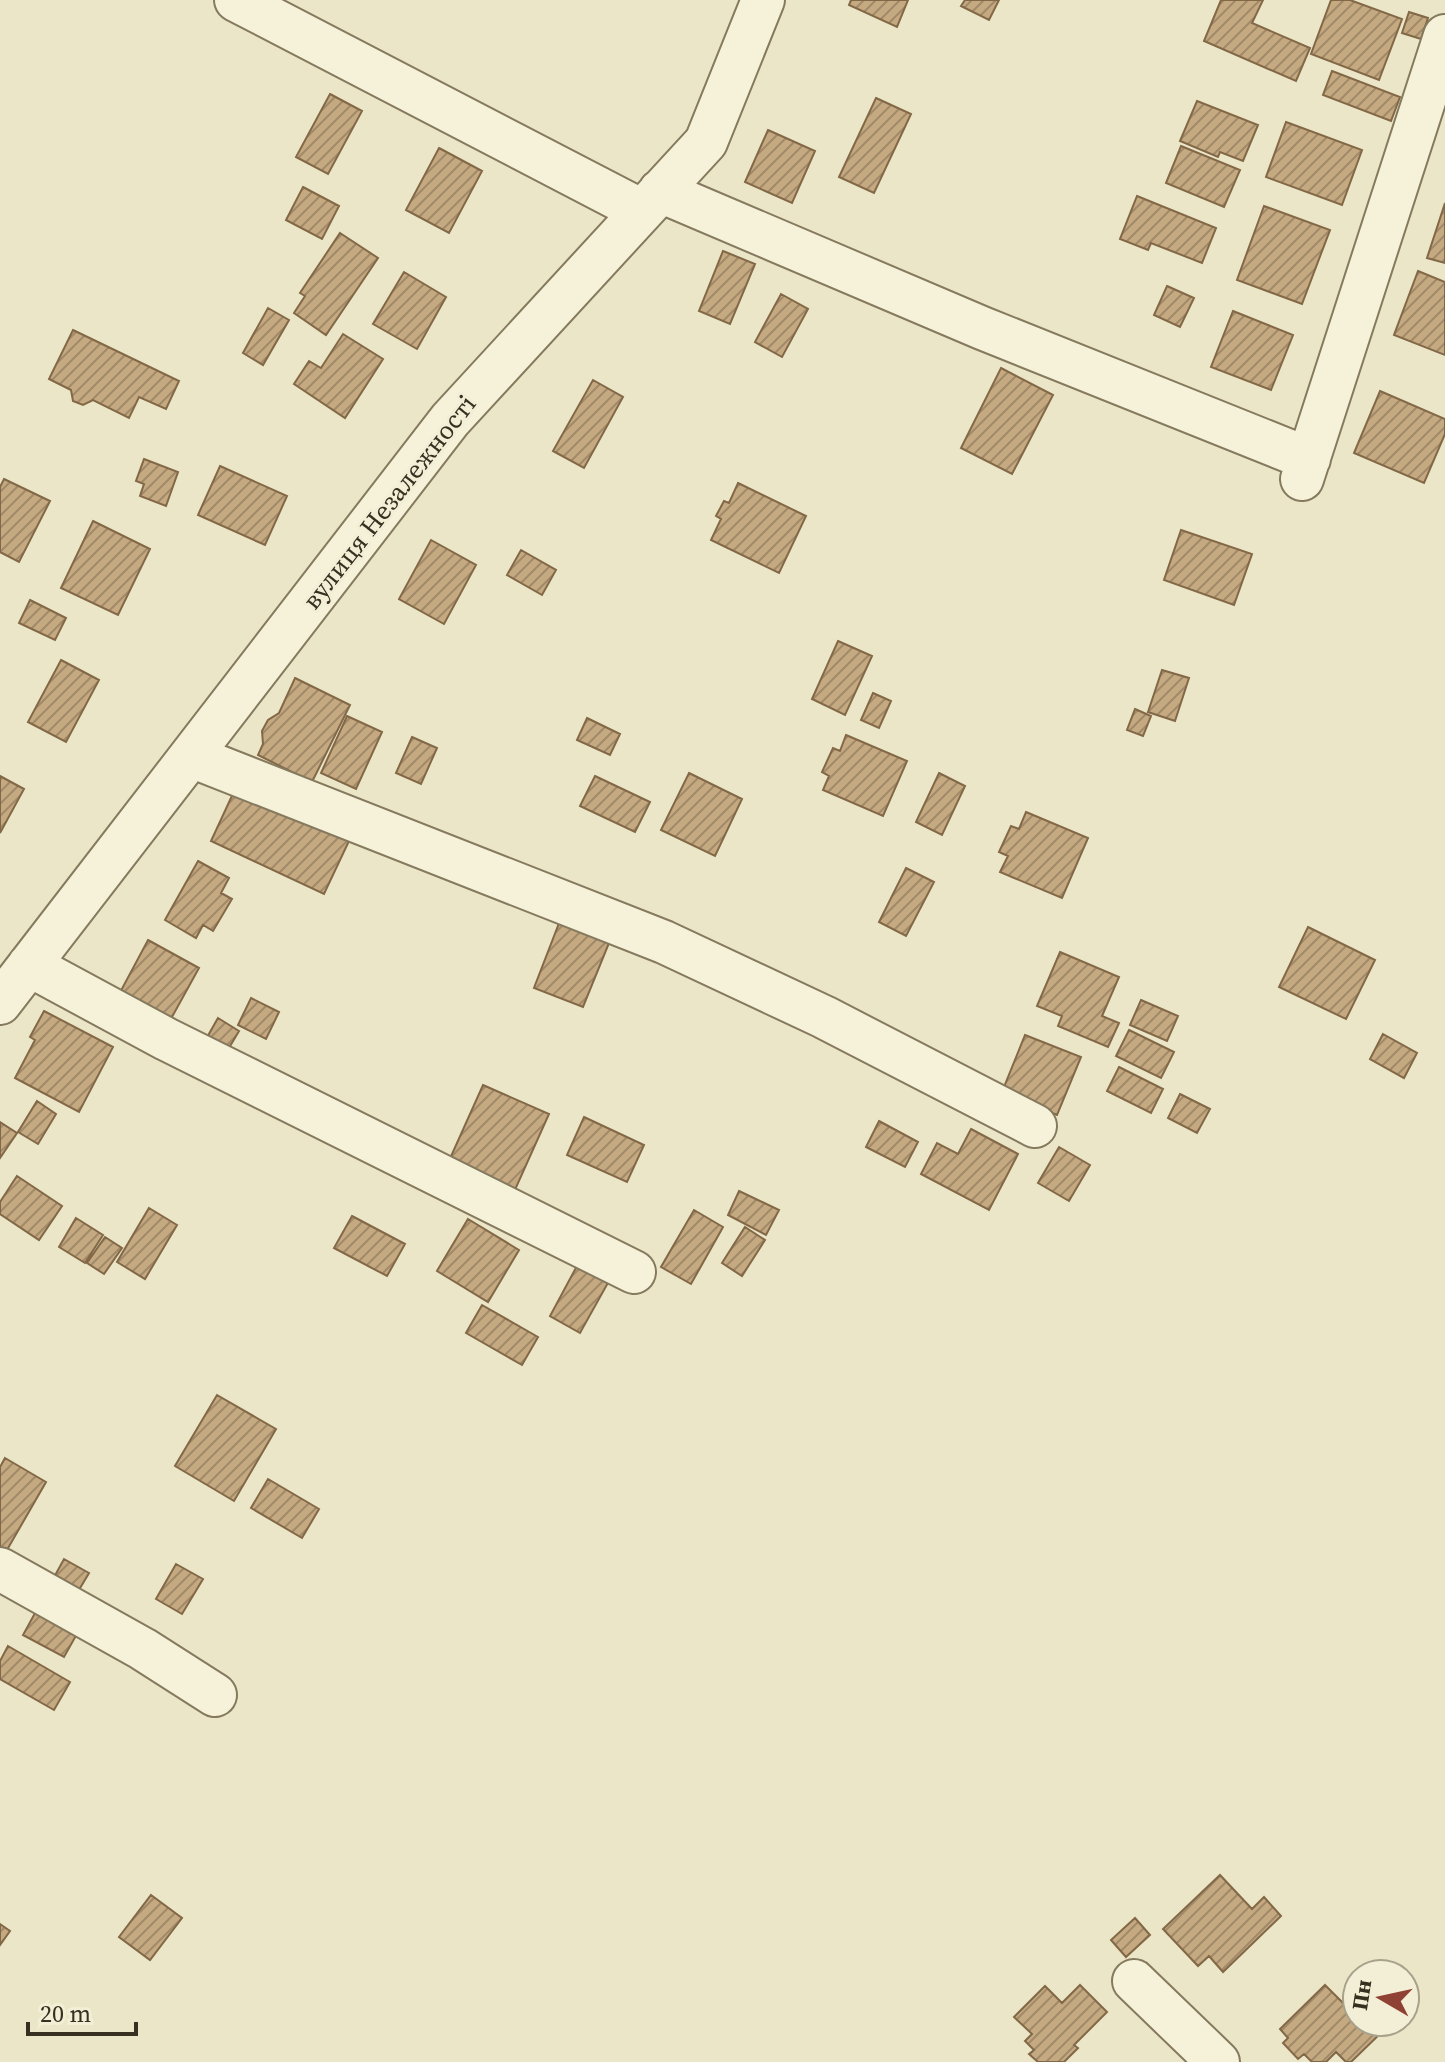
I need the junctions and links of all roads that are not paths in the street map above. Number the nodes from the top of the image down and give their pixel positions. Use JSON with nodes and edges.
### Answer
{"nodes":[{"id":1,"x":236,"y":0,"type":"edge"},
{"id":2,"x":763,"y":0,"type":"edge"},
{"id":3,"x":1445,"y":36,"type":"edge"},
{"id":4,"x":651,"y":201,"type":"junction"},
{"id":5,"x":191,"y":756,"type":"junction"},
{"id":6,"x":29,"y":965,"type":"junction"},
{"id":7,"x":0,"y":1003,"type":"edge"},
{"id":8,"x":1035,"y":1126,"type":"dead end"},
{"id":9,"x":634,"y":1272,"type":"dead end"},
{"id":10,"x":0,"y":1569,"type":"edge"},
{"id":11,"x":215,"y":1695,"type":"dead end"},
{"id":12,"x":1134,"y":1981,"type":"dead end"},
{"id":13,"x":1218,"y":2062,"type":"edge"}],
"edges":[{"from":1,"to":4,"type":"street"},
{"from":2,"to":4,"type":"street","name":"вулиця Незалежності"},
{"from":3,"to":4,"type":"street"},
{"from":4,"to":5,"type":"street","name":"вулиця Незалежності"},
{"from":5,"to":6,"type":"street","name":"вулиця Незалежності"},
{"from":5,"to":8,"type":"street"},
{"from":6,"to":7,"type":"street","name":"вулиця Незалежності"},
{"from":6,"to":9,"type":"street"},
{"from":10,"to":11,"type":"street"},
{"from":12,"to":13,"type":"street"}]}
